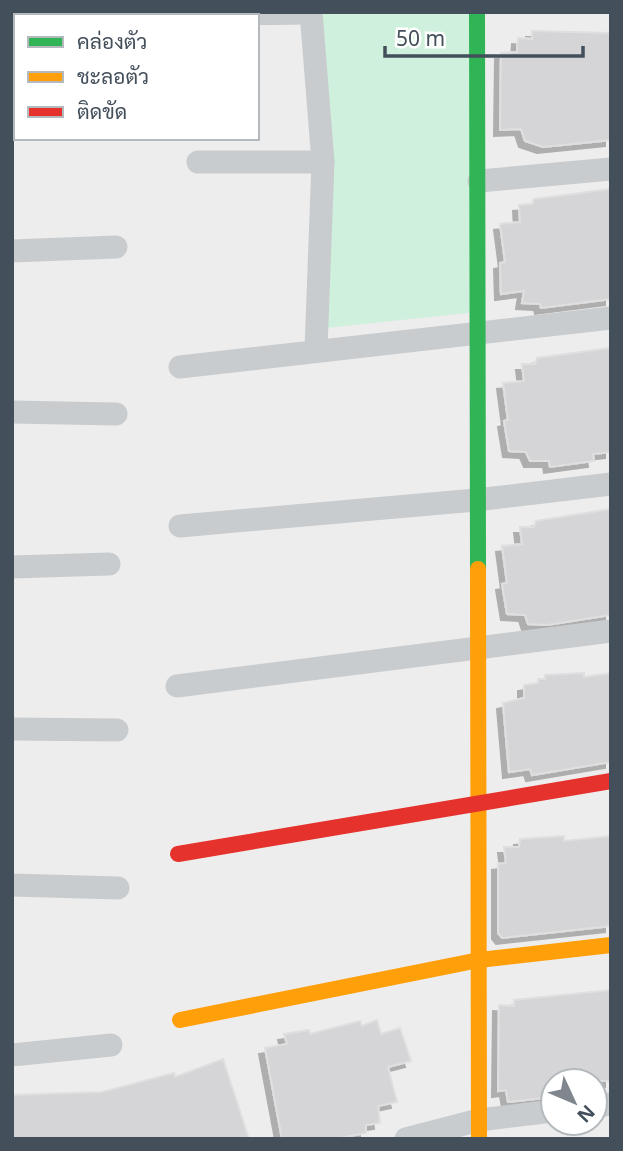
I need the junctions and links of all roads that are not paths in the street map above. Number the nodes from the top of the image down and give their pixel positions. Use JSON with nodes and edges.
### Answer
{"nodes":[{"id":1,"x":477,"y":12,"type":"edge"},
{"id":2,"x":311,"y":13,"type":"edge"},
{"id":3,"x":233,"y":14,"type":"edge"},
{"id":4,"x":198,"y":162,"type":"dead end"},
{"id":5,"x":323,"y":162,"type":"junction"},
{"id":6,"x":611,"y":169,"type":"edge"},
{"id":7,"x":479,"y":181,"type":"junction"},
{"id":8,"x":116,"y":247,"type":"dead end"},
{"id":9,"x":12,"y":251,"type":"edge"},
{"id":10,"x":611,"y":318,"type":"edge"},
{"id":11,"x":477,"y":331,"type":"junction"},
{"id":12,"x":316,"y":349,"type":"junction"},
{"id":13,"x":180,"y":367,"type":"dead end"},
{"id":14,"x":12,"y":412,"type":"edge"},
{"id":15,"x":116,"y":414,"type":"dead end"},
{"id":16,"x":611,"y":484,"type":"edge"},
{"id":17,"x":476,"y":500,"type":"junction"},
{"id":18,"x":180,"y":526,"type":"dead end"},
{"id":19,"x":109,"y":564,"type":"dead end"},
{"id":20,"x":12,"y":567,"type":"edge"},
{"id":21,"x":611,"y":631,"type":"edge"},
{"id":22,"x":479,"y":646,"type":"junction"},
{"id":23,"x":177,"y":686,"type":"dead end"},
{"id":24,"x":12,"y":729,"type":"edge"},
{"id":25,"x":117,"y":730,"type":"dead end"},
{"id":26,"x":611,"y":781,"type":"edge"},
{"id":27,"x":479,"y":801,"type":"junction"},
{"id":28,"x":178,"y":854,"type":"dead end"},
{"id":29,"x":12,"y":886,"type":"edge"},
{"id":30,"x":118,"y":888,"type":"dead end"},
{"id":31,"x":611,"y":945,"type":"edge"},
{"id":32,"x":479,"y":960,"type":"junction"},
{"id":33,"x":180,"y":1020,"type":"dead end"},
{"id":34,"x":111,"y":1045,"type":"dead end"},
{"id":35,"x":12,"y":1055,"type":"edge"},
{"id":36,"x":539,"y":1114,"type":"edge"},
{"id":37,"x":479,"y":1129,"type":"edge"},
{"id":38,"x":406,"y":1139,"type":"edge"}],
"edges":[{"from":1,"to":7,"type":"street"},
{"from":2,"to":3,"type":"street"},
{"from":2,"to":5,"type":"street"},
{"from":4,"to":5,"type":"street"},
{"from":5,"to":12,"type":"street"},
{"from":6,"to":7,"type":"street"},
{"from":7,"to":11,"type":"street"},
{"from":8,"to":9,"type":"street"},
{"from":10,"to":11,"type":"street"},
{"from":11,"to":12,"type":"street"},
{"from":11,"to":17,"type":"street"},
{"from":12,"to":13,"type":"street"},
{"from":14,"to":15,"type":"street"},
{"from":16,"to":17,"type":"street"},
{"from":17,"to":18,"type":"street"},
{"from":17,"to":22,"type":"street"},
{"from":19,"to":20,"type":"street"},
{"from":21,"to":22,"type":"street"},
{"from":22,"to":23,"type":"street"},
{"from":22,"to":27,"type":"street"},
{"from":24,"to":25,"type":"street"},
{"from":26,"to":27,"type":"street"},
{"from":27,"to":28,"type":"street"},
{"from":27,"to":32,"type":"street"},
{"from":29,"to":30,"type":"street"},
{"from":31,"to":32,"type":"street"},
{"from":32,"to":33,"type":"street"},
{"from":32,"to":37,"type":"street"},
{"from":34,"to":35,"type":"street"},
{"from":36,"to":37,"type":"street"},
{"from":37,"to":38,"type":"street"}]}
